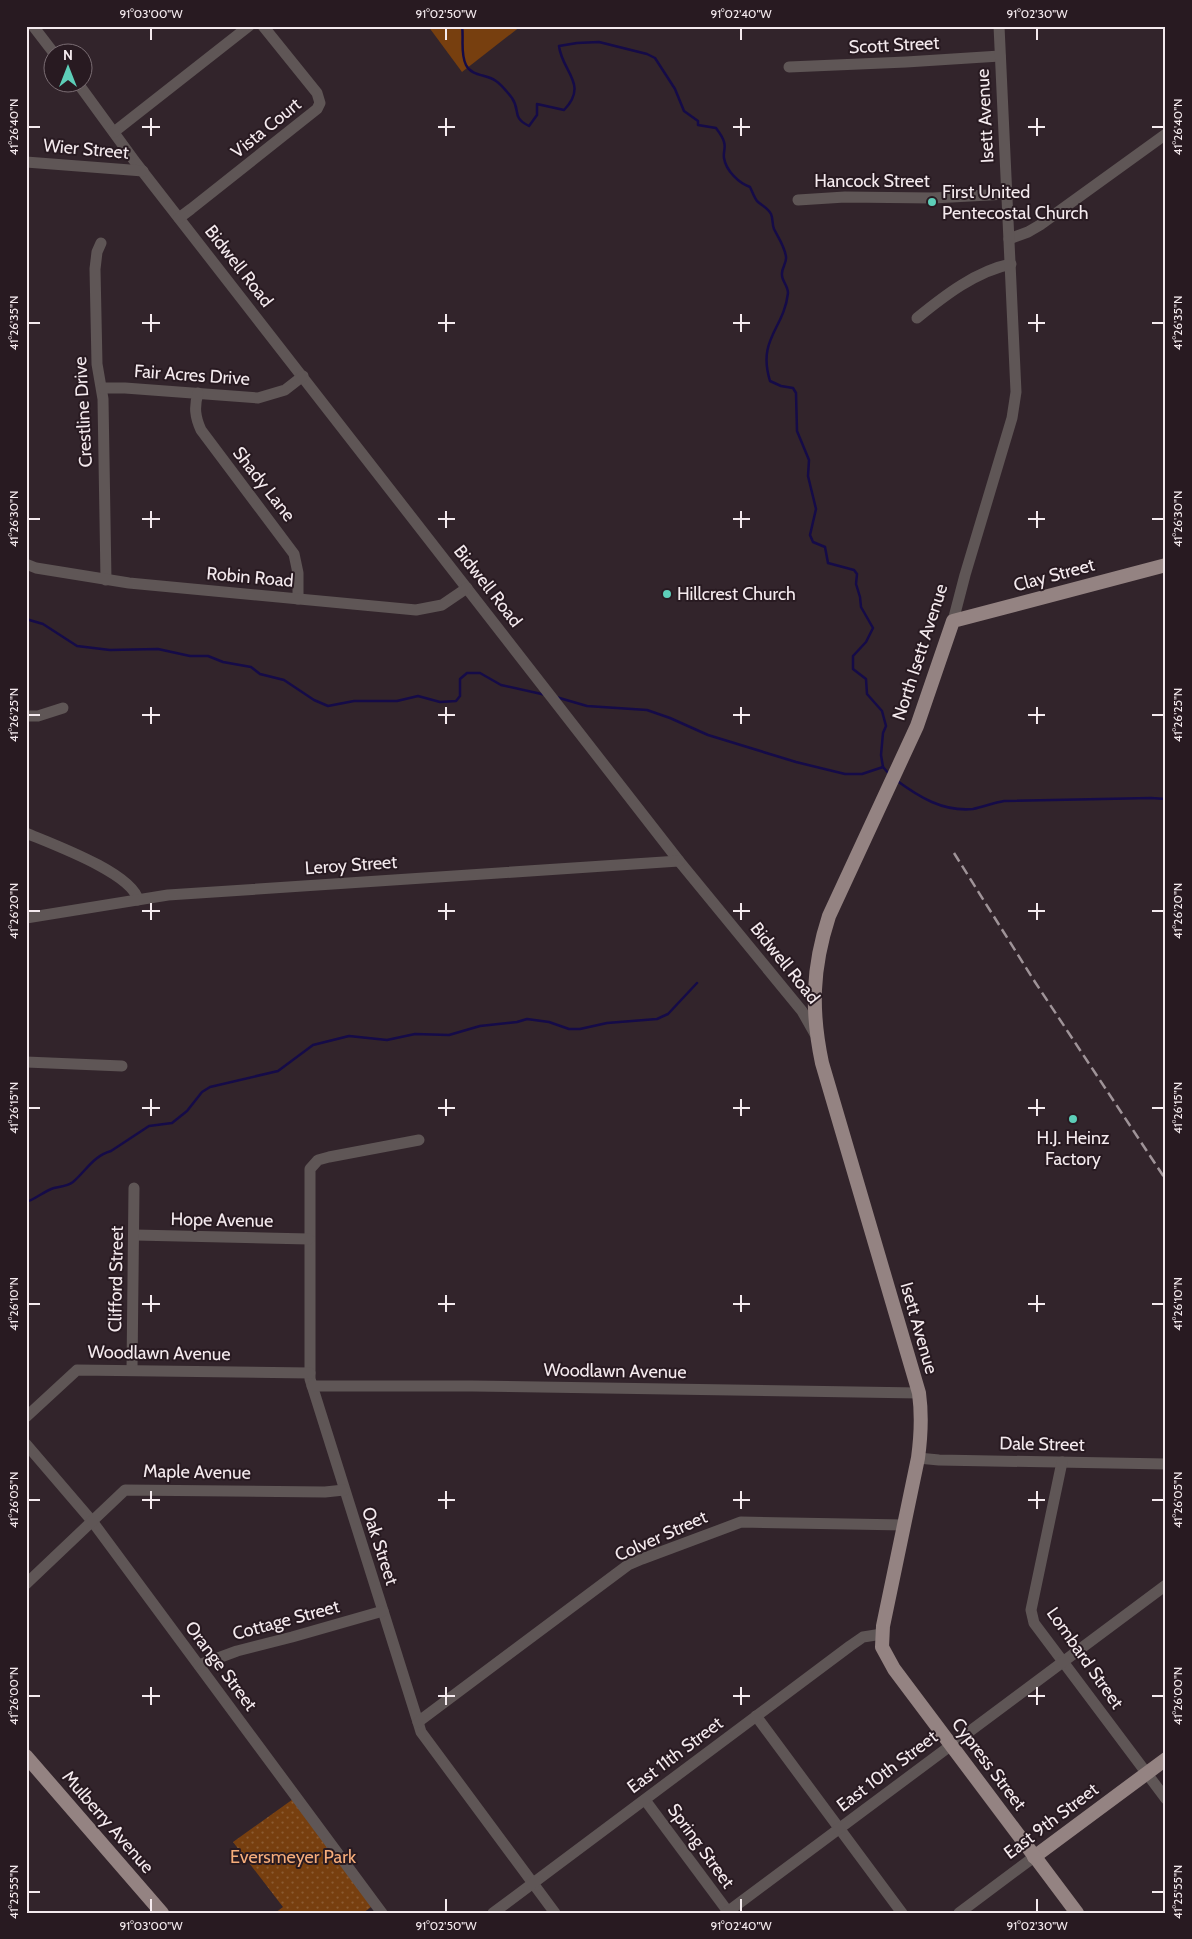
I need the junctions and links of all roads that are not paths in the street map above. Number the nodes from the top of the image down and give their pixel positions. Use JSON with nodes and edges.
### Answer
{"nodes":[{"id":1,"x":249,"y":26,"type":"edge"},
{"id":2,"x":263,"y":26,"type":"edge"},
{"id":3,"x":999,"y":26,"type":"edge"},
{"id":4,"x":37,"y":28,"type":"edge"},
{"id":5,"x":46,"y":42,"type":"edge"},
{"id":6,"x":1000,"y":56,"type":"junction"},
{"id":7,"x":789,"y":67,"type":"dead end"},
{"id":8,"x":84,"y":92,"type":"edge"},
{"id":9,"x":114,"y":132,"type":"junction"},
{"id":10,"x":1166,"y":134,"type":"edge"},
{"id":11,"x":26,"y":162,"type":"edge"},
{"id":12,"x":143,"y":172,"type":"junction"},
{"id":13,"x":1008,"y":194,"type":"junction"},
{"id":14,"x":798,"y":200,"type":"dead end"},
{"id":15,"x":179,"y":218,"type":"junction"},
{"id":16,"x":1009,"y":239,"type":"junction"},
{"id":17,"x":101,"y":243,"type":"dead end"},
{"id":18,"x":1011,"y":264,"type":"junction"},
{"id":19,"x":917,"y":318,"type":"dead end"},
{"id":20,"x":303,"y":376,"type":"junction"},
{"id":21,"x":102,"y":388,"type":"junction"},
{"id":22,"x":198,"y":393,"type":"junction"},
{"id":23,"x":26,"y":564,"type":"edge"},
{"id":24,"x":1166,"y":565,"type":"edge"},
{"id":25,"x":106,"y":580,"type":"junction"},
{"id":26,"x":467,"y":588,"type":"junction"},
{"id":27,"x":298,"y":599,"type":"junction"},
{"id":28,"x":952,"y":621,"type":"junction"},
{"id":29,"x":63,"y":708,"type":"dead end"},
{"id":30,"x":26,"y":716,"type":"edge"},
{"id":31,"x":26,"y":833,"type":"edge"},
{"id":32,"x":679,"y":861,"type":"junction"},
{"id":33,"x":138,"y":900,"type":"junction"},
{"id":34,"x":26,"y":918,"type":"edge"},
{"id":35,"x":817,"y":1038,"type":"junction"},
{"id":36,"x":26,"y":1062,"type":"edge"},
{"id":37,"x":122,"y":1066,"type":"dead end"},
{"id":38,"x":419,"y":1140,"type":"dead end"},
{"id":39,"x":134,"y":1188,"type":"dead end"},
{"id":40,"x":135,"y":1235,"type":"junction"},
{"id":41,"x":309,"y":1239,"type":"junction"},
{"id":42,"x":132,"y":1370,"type":"junction"},
{"id":43,"x":310,"y":1373,"type":"junction"},
{"id":44,"x":312,"y":1386,"type":"junction"},
{"id":45,"x":918,"y":1393,"type":"junction"},
{"id":46,"x":26,"y":1417,"type":"edge"},
{"id":47,"x":26,"y":1444,"type":"edge"},
{"id":48,"x":918,"y":1458,"type":"junction"},
{"id":49,"x":1062,"y":1462,"type":"junction"},
{"id":50,"x":1166,"y":1464,"type":"edge"},
{"id":51,"x":344,"y":1490,"type":"junction"},
{"id":52,"x":92,"y":1521,"type":"junction"},
{"id":53,"x":905,"y":1525,"type":"junction"},
{"id":54,"x":26,"y":1584,"type":"edge"},
{"id":55,"x":1166,"y":1585,"type":"edge"},
{"id":56,"x":383,"y":1611,"type":"junction"},
{"id":57,"x":882,"y":1634,"type":"junction"},
{"id":58,"x":1064,"y":1661,"type":"junction"},
{"id":59,"x":199,"y":1666,"type":"junction"},
{"id":60,"x":756,"y":1716,"type":"junction"},
{"id":61,"x":418,"y":1722,"type":"junction"},
{"id":62,"x":951,"y":1745,"type":"junction"},
{"id":63,"x":26,"y":1756,"type":"edge"},
{"id":64,"x":1166,"y":1759,"type":"edge"},
{"id":65,"x":1147,"y":1773,"type":"junction"},
{"id":66,"x":1166,"y":1798,"type":"edge"},
{"id":67,"x":645,"y":1800,"type":"junction"},
{"id":68,"x":839,"y":1828,"type":"junction"},
{"id":69,"x":1034,"y":1857,"type":"junction"},
{"id":70,"x":534,"y":1883,"type":"junction"},
{"id":71,"x":728,"y":1912,"type":"edge"},
{"id":72,"x":162,"y":1913,"type":"edge"},
{"id":73,"x":382,"y":1913,"type":"edge"},
{"id":74,"x":493,"y":1913,"type":"edge"},
{"id":75,"x":555,"y":1913,"type":"edge"},
{"id":76,"x":902,"y":1913,"type":"edge"},
{"id":77,"x":959,"y":1913,"type":"edge"},
{"id":78,"x":1077,"y":1913,"type":"edge"}],
"edges":[{"from":1,"to":9,"type":"street"},
{"from":2,"to":15,"type":"street","name":"Vista Court"},
{"from":3,"to":6,"type":"street","name":"Isett Avenue"},
{"from":4,"to":5,"type":"street"},
{"from":6,"to":7,"type":"street","name":"Scott Street"},
{"from":6,"to":13,"type":"street","name":"Isett Avenue"},
{"from":8,"to":9,"type":"street","name":"Bidwell Road"},
{"from":9,"to":12,"type":"street","name":"Bidwell Road"},
{"from":10,"to":16,"type":"street"},
{"from":11,"to":12,"type":"street","name":"Wier Street"},
{"from":12,"to":15,"type":"street","name":"Bidwell Road"},
{"from":13,"to":14,"type":"street","name":"Hancock Street"},
{"from":13,"to":16,"type":"street","name":"Isett Avenue"},
{"from":15,"to":20,"type":"street","name":"Bidwell Road"},
{"from":16,"to":18,"type":"street","name":"Isett Avenue"},
{"from":17,"to":21,"type":"street","name":"Crestline Drive"},
{"from":18,"to":19,"type":"street"},
{"from":18,"to":28,"type":"street","name":"North Isett Avenue"},
{"from":20,"to":22,"type":"street","name":"Fair Acres Drive"},
{"from":20,"to":26,"type":"street","name":"Bidwell Road"},
{"from":21,"to":22,"type":"street","name":"Fair Acres Drive"},
{"from":21,"to":25,"type":"street","name":"Crestline Drive"},
{"from":22,"to":27,"type":"street","name":"Shady Lane"},
{"from":23,"to":25,"type":"street","name":"Robin Road"},
{"from":24,"to":28,"type":"main road","name":"Clay Street"},
{"from":25,"to":27,"type":"street","name":"Robin Road"},
{"from":26,"to":27,"type":"street","name":"Robin Road"},
{"from":26,"to":32,"type":"street","name":"Bidwell Road"},
{"from":28,"to":35,"type":"main road","name":"North Isett Avenue"},
{"from":29,"to":30,"type":"street"},
{"from":31,"to":33,"type":"street"},
{"from":32,"to":33,"type":"street","name":"Leroy Street"},
{"from":32,"to":35,"type":"street","name":"Bidwell Road"},
{"from":33,"to":34,"type":"street","name":"Leroy Street"},
{"from":35,"to":45,"type":"main road","name":"Isett Avenue"},
{"from":36,"to":37,"type":"street"},
{"from":38,"to":41,"type":"street","name":"Oak Street"},
{"from":39,"to":40,"type":"street","name":"Clifford Street"},
{"from":40,"to":41,"type":"street","name":"Hope Avenue"},
{"from":40,"to":42,"type":"street","name":"Clifford Street"},
{"from":41,"to":43,"type":"street","name":"Oak Street"},
{"from":42,"to":43,"type":"street","name":"Woodlawn Avenue"},
{"from":42,"to":46,"type":"street","name":"Woodlawn Avenue"},
{"from":43,"to":44,"type":"street","name":"Oak Street"},
{"from":44,"to":45,"type":"street","name":"Woodlawn Avenue"},
{"from":44,"to":51,"type":"street","name":"Oak Street"},
{"from":45,"to":48,"type":"main road","name":"Isett Avenue"},
{"from":47,"to":52,"type":"street","name":"Orange Street"},
{"from":48,"to":49,"type":"street","name":"Dale Street"},
{"from":48,"to":53,"type":"main road","name":"Isett Avenue"},
{"from":49,"to":50,"type":"street","name":"Dale Street"},
{"from":49,"to":58,"type":"street","name":"Lombard Street"},
{"from":51,"to":52,"type":"street","name":"Maple Avenue"},
{"from":51,"to":56,"type":"street","name":"Oak Street"},
{"from":52,"to":54,"type":"street","name":"Maple Avenue"},
{"from":52,"to":59,"type":"street","name":"Orange Street"},
{"from":53,"to":57,"type":"main road","name":"Isett Avenue"},
{"from":53,"to":61,"type":"street","name":"Colver Street"},
{"from":55,"to":58,"type":"street","name":"East 10th Street"},
{"from":56,"to":59,"type":"street","name":"Cottage Street"},
{"from":56,"to":61,"type":"street","name":"Oak Street"},
{"from":57,"to":60,"type":"street","name":"East 11th Street"},
{"from":57,"to":62,"type":"main road","name":"Cypress Street"},
{"from":58,"to":62,"type":"street","name":"East 10th Street"},
{"from":58,"to":65,"type":"street","name":"Lombard Street"},
{"from":59,"to":73,"type":"street","name":"Orange Street"},
{"from":60,"to":67,"type":"street","name":"East 11th Street"},
{"from":60,"to":68,"type":"street"},
{"from":61,"to":70,"type":"street","name":"Oak Street"},
{"from":62,"to":68,"type":"street","name":"East 10th Street"},
{"from":62,"to":69,"type":"main road","name":"Cypress Street"},
{"from":63,"to":72,"type":"main road","name":"Mulberry Avenue"},
{"from":64,"to":65,"type":"main road","name":"East 9th Street"},
{"from":65,"to":66,"type":"street","name":"Lombard Street"},
{"from":65,"to":69,"type":"main road","name":"East 9th Street"},
{"from":67,"to":70,"type":"street","name":"East 11th Street"},
{"from":67,"to":71,"type":"street","name":"Spring Street"},
{"from":68,"to":71,"type":"street","name":"East 10th Street"},
{"from":68,"to":76,"type":"street"},
{"from":69,"to":77,"type":"street","name":"East 9th Street"},
{"from":69,"to":78,"type":"main road","name":"Cypress Street"},
{"from":70,"to":74,"type":"street","name":"East 11th Street"},
{"from":70,"to":75,"type":"street","name":"Oak Street"}]}
